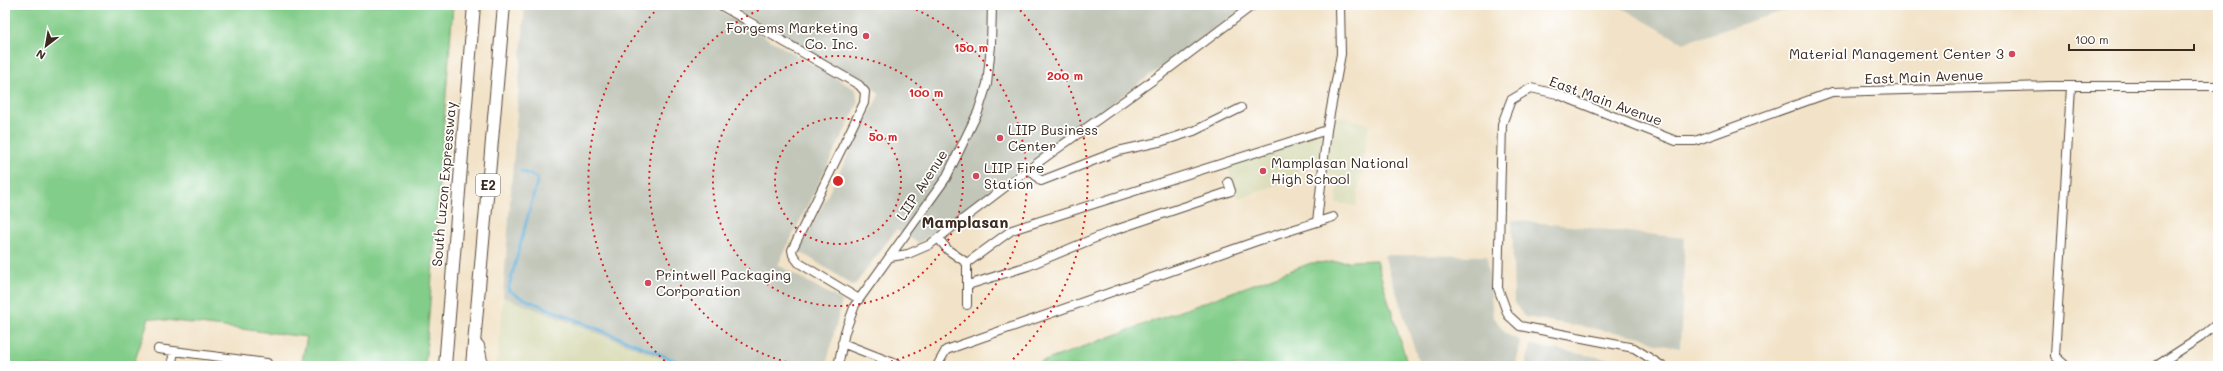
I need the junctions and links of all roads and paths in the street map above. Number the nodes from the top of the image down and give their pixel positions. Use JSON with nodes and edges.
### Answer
{"nodes":[{"id":1,"x":474,"y":5,"type":"edge"},
{"id":2,"x":504,"y":5,"type":"edge"},
{"id":3,"x":720,"y":5,"type":"edge"},
{"id":4,"x":992,"y":5,"type":"edge"},
{"id":5,"x":1253,"y":5,"type":"edge"},
{"id":6,"x":1340,"y":5,"type":"edge"},
{"id":7,"x":2218,"y":86,"type":"edge"},
{"id":8,"x":2071,"y":87,"type":"junction"},
{"id":9,"x":1241,"y":108,"type":"dead end"},
{"id":10,"x":1327,"y":130,"type":"junction"},
{"id":11,"x":1029,"y":169,"type":"junction"},
{"id":12,"x":1228,"y":182,"type":"dead end"},
{"id":13,"x":1333,"y":217,"type":"dead end"},
{"id":14,"x":1317,"y":222,"type":"junction"},
{"id":15,"x":938,"y":238,"type":"junction"},
{"id":16,"x":890,"y":257,"type":"junction"},
{"id":17,"x":967,"y":263,"type":"junction"},
{"id":18,"x":968,"y":285,"type":"junction"},
{"id":19,"x":859,"y":299,"type":"junction"},
{"id":20,"x":967,"y":305,"type":"dead end"},
{"id":21,"x":2218,"y":323,"type":"edge"},
{"id":22,"x":475,"y":330,"type":"junction"},
{"id":23,"x":842,"y":343,"type":"junction"},
{"id":24,"x":158,"y":349,"type":"dead end"},
{"id":25,"x":174,"y":352,"type":"junction"},
{"id":26,"x":171,"y":366,"type":"edge"},
{"id":27,"x":267,"y":366,"type":"edge"},
{"id":28,"x":445,"y":366,"type":"edge"},
{"id":29,"x":472,"y":366,"type":"edge"},
{"id":30,"x":482,"y":366,"type":"edge"},
{"id":31,"x":838,"y":366,"type":"edge"},
{"id":32,"x":900,"y":366,"type":"edge"},
{"id":33,"x":937,"y":366,"type":"edge"},
{"id":34,"x":1662,"y":366,"type":"edge"},
{"id":35,"x":2066,"y":366,"type":"edge"},
{"id":36,"x":2156,"y":366,"type":"edge"}],
"edges":[{"from":1,"to":28,"type":"highway","name":"South Luzon Expressway","number":"E2"},
{"from":2,"to":22,"type":"highway","number":"E2"},
{"from":3,"to":19,"type":"street"},
{"from":4,"to":16,"type":"street","name":"LIIP Avenue"},
{"from":5,"to":11,"type":"street"},
{"from":6,"to":10,"type":"street"},
{"from":7,"to":8,"type":"street","name":"East Main Avenue"},
{"from":8,"to":34,"type":"street","name":"East Main Avenue"},
{"from":8,"to":35,"type":"street"},
{"from":9,"to":11,"type":"street"},
{"from":10,"to":14,"type":"street"},
{"from":10,"to":17,"type":"street"},
{"from":11,"to":15,"type":"street"},
{"from":12,"to":18,"type":"street"},
{"from":13,"to":14,"type":"street"},
{"from":14,"to":33,"type":"street"},
{"from":15,"to":16,"type":"street"},
{"from":15,"to":17,"type":"street"},
{"from":16,"to":19,"type":"street","name":"LIIP Avenue"},
{"from":17,"to":18,"type":"street"},
{"from":18,"to":20,"type":"street"},
{"from":19,"to":23,"type":"street","name":"LIIP Avenue"},
{"from":21,"to":36,"type":"street"},
{"from":22,"to":29,"type":"highway","number":"E2"},
{"from":22,"to":30,"type":"highway"},
{"from":23,"to":31,"type":"street","name":"LIIP Avenue"},
{"from":23,"to":32,"type":"street"},
{"from":24,"to":25,"type":"street"},
{"from":25,"to":26,"type":"street"},
{"from":25,"to":27,"type":"street"}]}
